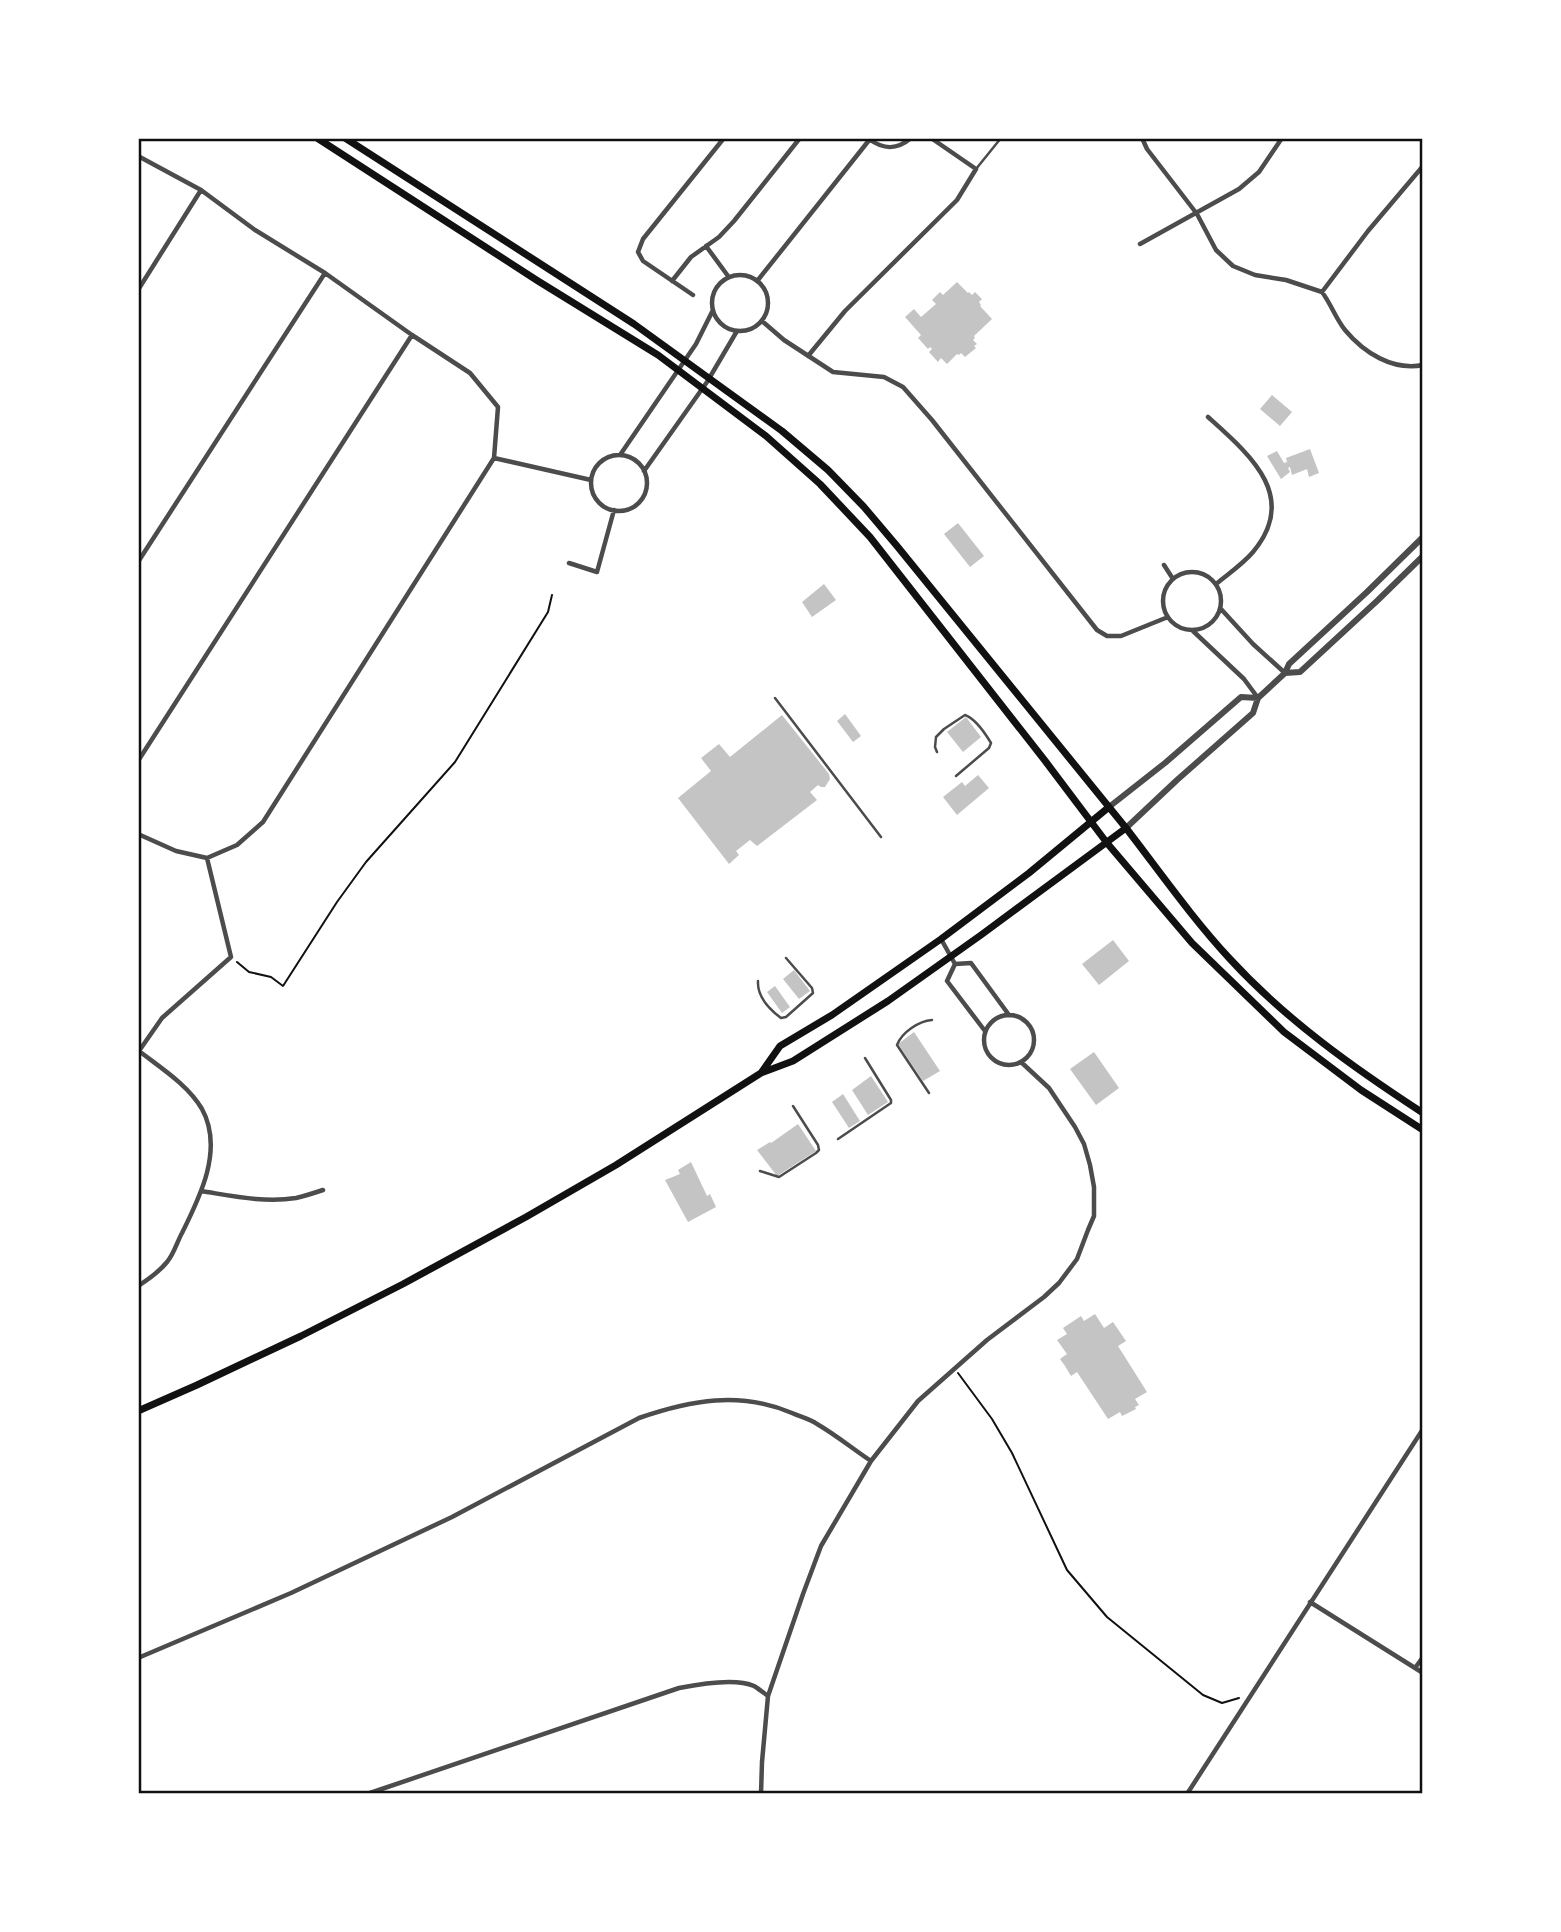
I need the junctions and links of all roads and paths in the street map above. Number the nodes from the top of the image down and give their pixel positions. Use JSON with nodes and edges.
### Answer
{"nodes":[{"id":1,"x":317,"y":138,"type":"edge"},
{"id":2,"x":345,"y":138,"type":"edge"},
{"id":3,"x":723,"y":138,"type":"edge"},
{"id":4,"x":800,"y":138,"type":"edge"},
{"id":5,"x":911,"y":138,"type":"edge"},
{"id":6,"x":931,"y":138,"type":"edge"},
{"id":7,"x":1001,"y":138,"type":"edge"},
{"id":8,"x":1143,"y":138,"type":"edge"},
{"id":9,"x":1282,"y":138,"type":"edge"},
{"id":10,"x":869,"y":139,"type":"edge"},
{"id":11,"x":138,"y":156,"type":"edge"},
{"id":12,"x":1423,"y":166,"type":"edge"},
{"id":13,"x":976,"y":169,"type":"junction"},
{"id":14,"x":201,"y":190,"type":"junction"},
{"id":15,"x":1197,"y":214,"type":"junction"},
{"id":16,"x":1140,"y":244,"type":"dead end"},
{"id":17,"x":706,"y":246,"type":"junction"},
{"id":18,"x":325,"y":273,"type":"junction"},
{"id":19,"x":729,"y":276,"type":"junction"},
{"id":20,"x":758,"y":280,"type":"junction"},
{"id":21,"x":673,"y":281,"type":"junction"},
{"id":22,"x":138,"y":290,"type":"edge"},
{"id":23,"x":1322,"y":292,"type":"junction"},
{"id":24,"x":693,"y":295,"type":"dead end"},
{"id":25,"x":713,"y":310,"type":"junction"},
{"id":26,"x":762,"y":321,"type":"junction"},
{"id":27,"x":737,"y":331,"type":"junction"},
{"id":28,"x":412,"y":335,"type":"junction"},
{"id":29,"x":808,"y":356,"type":"junction"},
{"id":30,"x":682,"y":365,"type":"junction"},
{"id":31,"x":1423,"y":365,"type":"edge"},
{"id":32,"x":707,"y":383,"type":"junction"},
{"id":33,"x":1209,"y":417,"type":"dead end"},
{"id":34,"x":620,"y":455,"type":"junction"},
{"id":35,"x":494,"y":458,"type":"junction"},
{"id":36,"x":644,"y":471,"type":"junction"},
{"id":37,"x":591,"y":481,"type":"junction"},
{"id":38,"x":614,"y":510,"type":"junction"},
{"id":39,"x":1423,"y":537,"type":"edge"},
{"id":40,"x":1423,"y":556,"type":"edge"},
{"id":41,"x":138,"y":562,"type":"edge"},
{"id":42,"x":569,"y":563,"type":"dead end"},
{"id":43,"x":1164,"y":565,"type":"dead end"},
{"id":44,"x":1173,"y":579,"type":"junction"},
{"id":45,"x":1216,"y":584,"type":"junction"},
{"id":46,"x":552,"y":595,"type":"dead end"},
{"id":47,"x":1221,"y":609,"type":"junction"},
{"id":48,"x":1168,"y":617,"type":"junction"},
{"id":49,"x":1192,"y":630,"type":"junction"},
{"id":50,"x":1285,"y":673,"type":"junction"},
{"id":51,"x":775,"y":698,"type":"dead end"},
{"id":52,"x":1258,"y":698,"type":"junction"},
{"id":53,"x":937,"y":751,"type":"dead end"},
{"id":54,"x":138,"y":761,"type":"edge"},
{"id":55,"x":956,"y":776,"type":"dead end"},
{"id":56,"x":1109,"y":807,"type":"junction"},
{"id":57,"x":1090,"y":822,"type":"junction"},
{"id":58,"x":1126,"y":828,"type":"junction"},
{"id":59,"x":138,"y":834,"type":"edge"},
{"id":60,"x":881,"y":837,"type":"dead end"},
{"id":61,"x":1107,"y":843,"type":"junction"},
{"id":62,"x":207,"y":858,"type":"junction"},
{"id":63,"x":941,"y":939,"type":"junction"},
{"id":64,"x":950,"y":956,"type":"junction"},
{"id":65,"x":231,"y":957,"type":"junction"},
{"id":66,"x":786,"y":958,"type":"dead end"},
{"id":67,"x":955,"y":964,"type":"junction"},
{"id":68,"x":758,"y":981,"type":"dead end"},
{"id":69,"x":1009,"y":1015,"type":"junction"},
{"id":70,"x":932,"y":1020,"type":"dead end"},
{"id":71,"x":986,"y":1032,"type":"junction"},
{"id":72,"x":139,"y":1051,"type":"edge"},
{"id":73,"x":865,"y":1058,"type":"dead end"},
{"id":74,"x":1021,"y":1062,"type":"junction"},
{"id":75,"x":761,"y":1073,"type":"junction"},
{"id":76,"x":929,"y":1093,"type":"dead end"},
{"id":77,"x":793,"y":1106,"type":"dead end"},
{"id":78,"x":1423,"y":1113,"type":"edge"},
{"id":79,"x":1423,"y":1130,"type":"edge"},
{"id":80,"x":838,"y":1139,"type":"dead end"},
{"id":81,"x":760,"y":1171,"type":"dead end"},
{"id":82,"x":323,"y":1190,"type":"dead end"},
{"id":83,"x":201,"y":1191,"type":"junction"},
{"id":84,"x":138,"y":1286,"type":"edge"},
{"id":85,"x":955,"y":1369,"type":"junction"},
{"id":86,"x":138,"y":1411,"type":"edge"},
{"id":87,"x":1423,"y":1429,"type":"edge"},
{"id":88,"x":871,"y":1461,"type":"junction"},
{"id":89,"x":1310,"y":1602,"type":"junction"},
{"id":90,"x":1423,"y":1657,"type":"edge"},
{"id":91,"x":138,"y":1658,"type":"edge"},
{"id":92,"x":1415,"y":1668,"type":"junction"},
{"id":93,"x":1423,"y":1673,"type":"edge"},
{"id":94,"x":1250,"y":1695,"type":"junction"},
{"id":95,"x":768,"y":1696,"type":"junction"},
{"id":96,"x":367,"y":1794,"type":"edge"},
{"id":97,"x":761,"y":1794,"type":"edge"},
{"id":98,"x":1187,"y":1794,"type":"edge"}],
"edges":[{"from":1,"to":30,"type":"main road"},
{"from":2,"to":30,"type":"main road"},
{"from":3,"to":21,"type":"street"},
{"from":4,"to":17,"type":"street"},
{"from":5,"to":10,"type":"street"},
{"from":6,"to":13,"type":"street"},
{"from":7,"to":13,"type":"lane"},
{"from":8,"to":15,"type":"street"},
{"from":9,"to":15,"type":"street"},
{"from":10,"to":20,"type":"street"},
{"from":11,"to":14,"type":"street"},
{"from":12,"to":23,"type":"street"},
{"from":13,"to":29,"type":"street"},
{"from":14,"to":18,"type":"street"},
{"from":14,"to":22,"type":"street"},
{"from":15,"to":16,"type":"street"},
{"from":15,"to":23,"type":"street"},
{"from":17,"to":19,"type":"street"},
{"from":17,"to":21,"type":"street"},
{"from":18,"to":28,"type":"street"},
{"from":18,"to":41,"type":"street"},
{"from":19,"to":20,"type":"street"},
{"from":19,"to":25,"type":"street"},
{"from":20,"to":26,"type":"street"},
{"from":21,"to":24,"type":"street"},
{"from":23,"to":31,"type":"street"},
{"from":25,"to":27,"type":"street"},
{"from":25,"to":30,"type":"street"},
{"from":26,"to":27,"type":"street"},
{"from":26,"to":29,"type":"street"},
{"from":27,"to":32,"type":"street"},
{"from":28,"to":35,"type":"street"},
{"from":28,"to":54,"type":"street"},
{"from":29,"to":48,"type":"street"},
{"from":30,"to":32,"type":"main road"},
{"from":30,"to":32,"type":"main road"},
{"from":30,"to":34,"type":"street"},
{"from":32,"to":36,"type":"street"},
{"from":32,"to":56,"type":"main road"},
{"from":32,"to":57,"type":"main road"},
{"from":33,"to":45,"type":"street"},
{"from":34,"to":36,"type":"street"},
{"from":34,"to":37,"type":"street"},
{"from":35,"to":37,"type":"street"},
{"from":35,"to":62,"type":"street"},
{"from":36,"to":38,"type":"street"},
{"from":37,"to":38,"type":"street"},
{"from":38,"to":42,"type":"street"},
{"from":39,"to":50,"type":"street"},
{"from":40,"to":50,"type":"street"},
{"from":43,"to":44,"type":"street"},
{"from":44,"to":45,"type":"street"},
{"from":44,"to":48,"type":"street"},
{"from":45,"to":47,"type":"street"},
{"from":46,"to":65,"type":"path"},
{"from":47,"to":49,"type":"street"},
{"from":47,"to":50,"type":"street"},
{"from":48,"to":49,"type":"street"},
{"from":49,"to":52,"type":"street"},
{"from":50,"to":52,"type":"street"},
{"from":51,"to":60,"type":"lane"},
{"from":52,"to":56,"type":"street"},
{"from":52,"to":58,"type":"street"},
{"from":53,"to":55,"type":"lane"},
{"from":56,"to":57,"type":"main road"},
{"from":56,"to":58,"type":"main road"},
{"from":57,"to":61,"type":"main road"},
{"from":57,"to":63,"type":"main road"},
{"from":58,"to":61,"type":"main road"},
{"from":58,"to":78,"type":"main road"},
{"from":59,"to":62,"type":"street"},
{"from":61,"to":64,"type":"main road"},
{"from":61,"to":79,"type":"main road"},
{"from":62,"to":65,"type":"street"},
{"from":63,"to":64,"type":"street"},
{"from":63,"to":75,"type":"main road"},
{"from":64,"to":67,"type":"street"},
{"from":64,"to":75,"type":"main road"},
{"from":65,"to":72,"type":"street"},
{"from":66,"to":68,"type":"lane"},
{"from":67,"to":69,"type":"street"},
{"from":67,"to":71,"type":"street"},
{"from":69,"to":71,"type":"street"},
{"from":69,"to":74,"type":"street"},
{"from":70,"to":76,"type":"lane"},
{"from":71,"to":74,"type":"street"},
{"from":72,"to":83,"type":"street"},
{"from":73,"to":80,"type":"lane"},
{"from":74,"to":85,"type":"street"},
{"from":75,"to":86,"type":"main road"},
{"from":77,"to":81,"type":"lane"},
{"from":82,"to":83,"type":"street"},
{"from":83,"to":84,"type":"street"},
{"from":85,"to":88,"type":"street"},
{"from":85,"to":94,"type":"path"},
{"from":87,"to":89,"type":"street"},
{"from":88,"to":91,"type":"street"},
{"from":88,"to":95,"type":"street"},
{"from":89,"to":92,"type":"street"},
{"from":89,"to":94,"type":"street"},
{"from":90,"to":92,"type":"street"},
{"from":92,"to":93,"type":"street"},
{"from":94,"to":98,"type":"street"},
{"from":95,"to":96,"type":"street"},
{"from":95,"to":97,"type":"street"}]}
